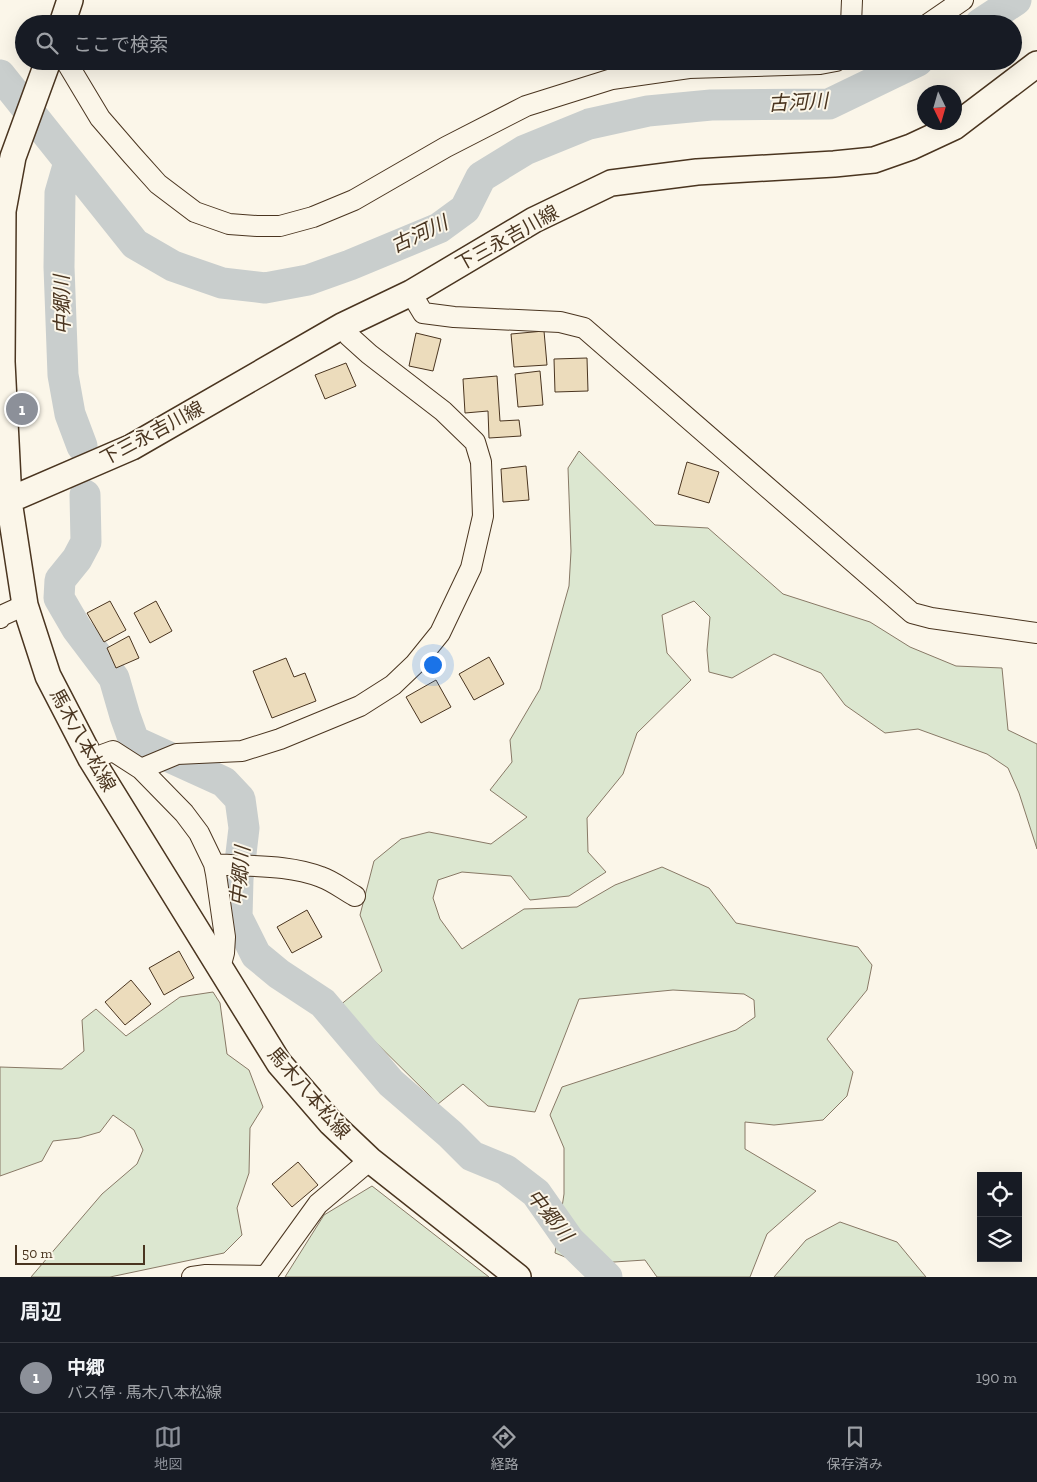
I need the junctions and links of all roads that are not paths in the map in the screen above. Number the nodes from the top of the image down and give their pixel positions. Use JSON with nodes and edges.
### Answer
{"nodes":[{"id":1,"x":70,"y":0,"type":"edge"},
{"id":2,"x":852,"y":0,"type":"edge"},
{"id":3,"x":963,"y":0,"type":"edge"},
{"id":4,"x":65,"y":15,"type":"edge"},
{"id":5,"x":851,"y":15,"type":"edge"},
{"id":6,"x":941,"y":15,"type":"edge"},
{"id":7,"x":1037,"y":64,"type":"edge"},
{"id":8,"x":44,"y":70,"type":"edge"},
{"id":9,"x":71,"y":70,"type":"edge"},
{"id":10,"x":675,"y":70,"type":"edge"},
{"id":11,"x":7,"y":156,"type":"edge"},
{"id":12,"x":411,"y":293,"type":"junction"},
{"id":13,"x":342,"y":326,"type":"junction"},
{"id":14,"x":5,"y":503,"type":"edge"},
{"id":15,"x":25,"y":605,"type":"junction"},
{"id":16,"x":0,"y":618,"type":"edge"},
{"id":17,"x":1037,"y":633,"type":"edge"},
{"id":18,"x":91,"y":759,"type":"junction"},
{"id":19,"x":149,"y":766,"type":"junction"},
{"id":20,"x":231,"y":866,"type":"junction"},
{"id":21,"x":355,"y":896,"type":"dead end"},
{"id":22,"x":220,"y":968,"type":"junction"},
{"id":23,"x":370,"y":1160,"type":"junction"},
{"id":24,"x":192,"y":1277,"type":"edge"},
{"id":25,"x":518,"y":1277,"type":"edge"}],
"edges":[{"from":1,"to":4,"type":"main road"},
{"from":2,"to":5,"type":"street"},
{"from":3,"to":6,"type":"street"},
{"from":7,"to":12,"type":"main road","name":"下三永吉川線"},
{"from":8,"to":11,"type":"main road","name":"馬木八本松線"},
{"from":9,"to":10,"type":"street"},
{"from":11,"to":14,"type":"main road","name":"馬木八本松線"},
{"from":12,"to":13,"type":"main road","name":"下三永吉川線"},
{"from":12,"to":17,"type":"street"},
{"from":13,"to":14,"type":"main road","name":"下三永吉川線"},
{"from":13,"to":19,"type":"street"},
{"from":14,"to":15,"type":"main road","name":"馬木八本松線"},
{"from":15,"to":16,"type":"street"},
{"from":15,"to":18,"type":"main road","name":"馬木八本松線"},
{"from":18,"to":19,"type":"street"},
{"from":18,"to":22,"type":"main road","name":"馬木八本松線"},
{"from":19,"to":20,"type":"street"},
{"from":20,"to":21,"type":"street"},
{"from":20,"to":22,"type":"street"},
{"from":22,"to":23,"type":"main road","name":"馬木八本松線"},
{"from":23,"to":24,"type":"street"},
{"from":23,"to":25,"type":"main road","name":"馬木八本松線"}]}
